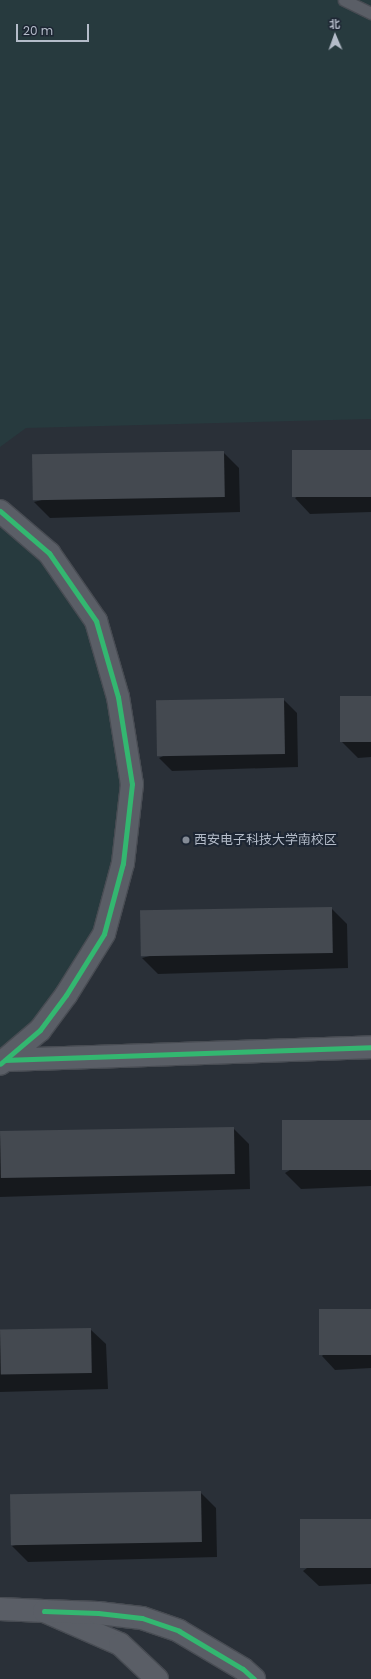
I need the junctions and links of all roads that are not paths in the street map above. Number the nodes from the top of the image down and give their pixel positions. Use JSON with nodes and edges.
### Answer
{"nodes":[{"id":1,"x":344,"y":0,"type":"edge"},
{"id":2,"x":370,"y":11,"type":"edge"},
{"id":3,"x":0,"y":511,"type":"edge"},
{"id":4,"x":371,"y":1047,"type":"edge"},
{"id":5,"x":3,"y":1062,"type":"edge"},
{"id":6,"x":0,"y":1609,"type":"edge"},
{"id":7,"x":44,"y":1611,"type":"junction"},
{"id":8,"x":157,"y":1679,"type":"edge"},
{"id":9,"x":254,"y":1679,"type":"edge"}],
"edges":[{"from":1,"to":2,"type":"lane"},
{"from":3,"to":5,"type":"street"},
{"from":4,"to":5,"type":"street"},
{"from":6,"to":7,"type":"street"},
{"from":7,"to":8,"type":"street"},
{"from":7,"to":9,"type":"street"}]}
